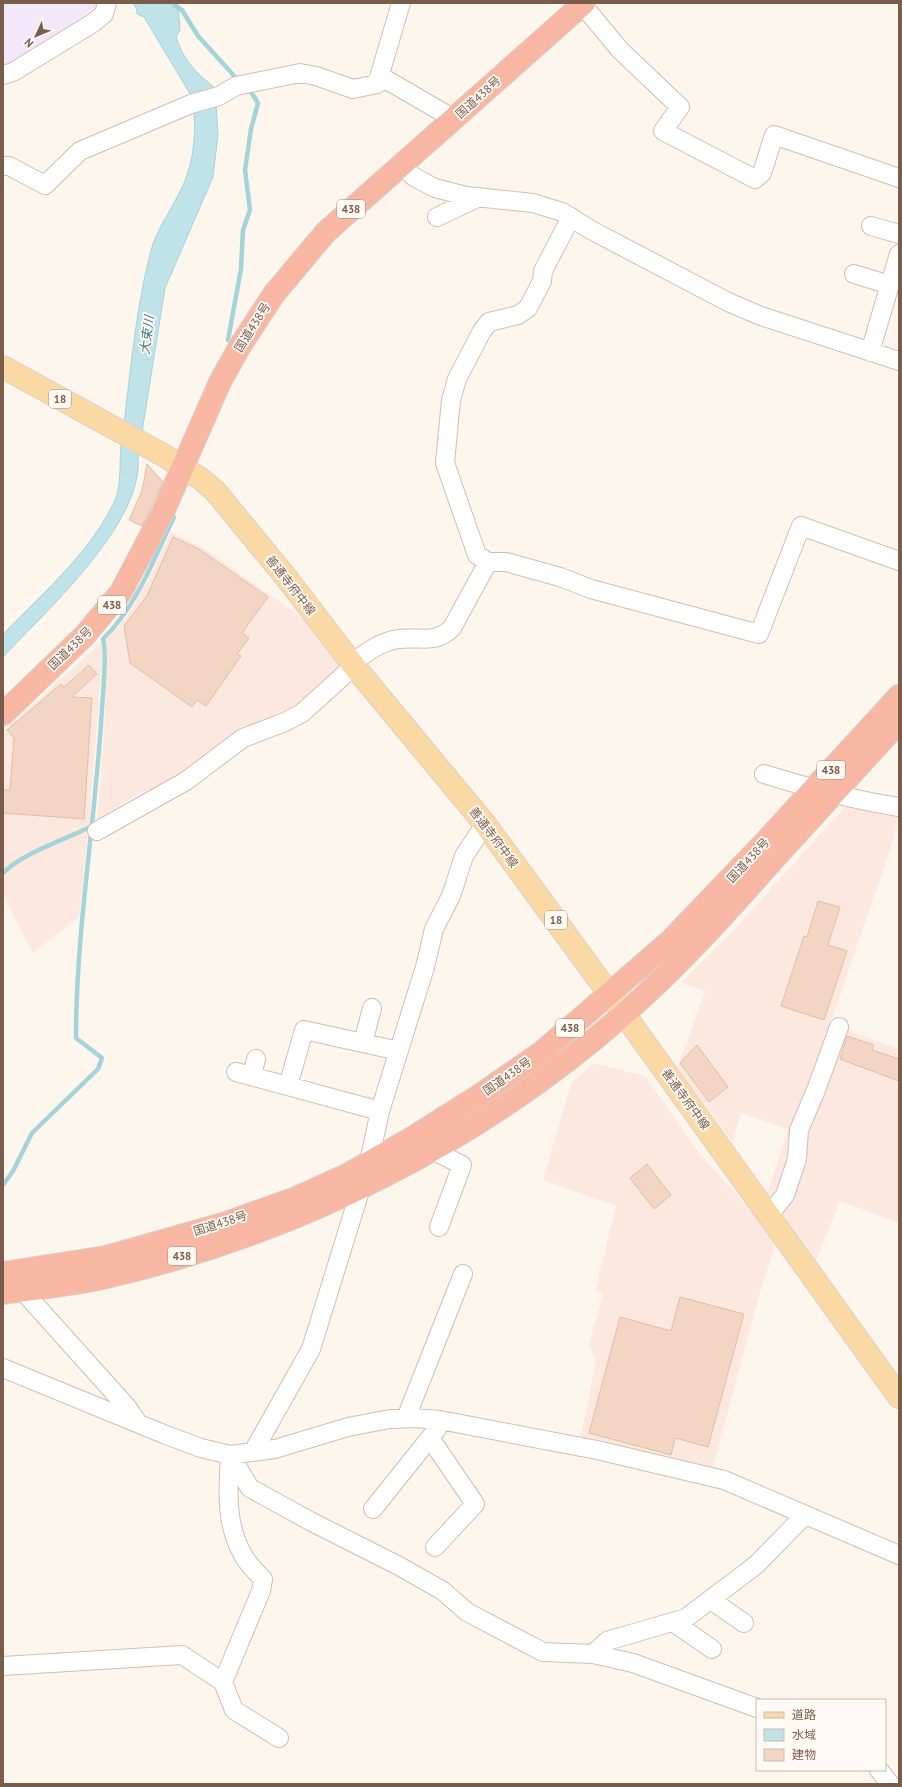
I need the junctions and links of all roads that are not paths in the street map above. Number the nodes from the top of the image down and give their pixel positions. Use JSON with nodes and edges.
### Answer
{"nodes":[{"id":1,"x":107,"y":3,"type":"edge"},
{"id":2,"x":402,"y":3,"type":"edge"},
{"id":3,"x":582,"y":4,"type":"edge"},
{"id":4,"x":3,"y":75,"type":"edge"},
{"id":5,"x":380,"y":76,"type":"junction"},
{"id":6,"x":454,"y":119,"type":"junction"},
{"id":7,"x":401,"y":165,"type":"junction"},
{"id":8,"x":3,"y":166,"type":"edge"},
{"id":9,"x":899,"y":178,"type":"edge"},
{"id":10,"x":479,"y":198,"type":"junction"},
{"id":11,"x":437,"y":217,"type":"dead end"},
{"id":12,"x":570,"y":217,"type":"junction"},
{"id":13,"x":871,"y":226,"type":"dead end"},
{"id":14,"x":899,"y":234,"type":"edge"},
{"id":15,"x":899,"y":254,"type":"edge"},
{"id":16,"x":854,"y":274,"type":"dead end"},
{"id":17,"x":890,"y":285,"type":"junction"},
{"id":18,"x":870,"y":352,"type":"junction"},
{"id":19,"x":899,"y":361,"type":"edge"},
{"id":20,"x":3,"y":367,"type":"edge"},
{"id":21,"x":183,"y":468,"type":"junction"},
{"id":22,"x":899,"y":561,"type":"edge"},
{"id":23,"x":488,"y":562,"type":"junction"},
{"id":24,"x":353,"y":664,"type":"junction"},
{"id":25,"x":899,"y":696,"type":"edge"},
{"id":26,"x":3,"y":714,"type":"edge"},
{"id":27,"x":899,"y":722,"type":"edge"},
{"id":28,"x":764,"y":774,"type":"dead end"},
{"id":29,"x":823,"y":792,"type":"junction"},
{"id":30,"x":899,"y":807,"type":"edge"},
{"id":31,"x":485,"y":824,"type":"junction"},
{"id":32,"x":97,"y":831,"type":"dead end"},
{"id":33,"x":610,"y":994,"type":"junction"},
{"id":34,"x":372,"y":1008,"type":"dead end"},
{"id":35,"x":624,"y":1014,"type":"junction"},
{"id":36,"x":839,"y":1028,"type":"dead end"},
{"id":37,"x":363,"y":1043,"type":"junction"},
{"id":38,"x":399,"y":1051,"type":"junction"},
{"id":39,"x":248,"y":1069,"type":"dead end"},
{"id":40,"x":288,"y":1086,"type":"junction"},
{"id":41,"x":380,"y":1111,"type":"junction"},
{"id":42,"x":432,"y":1150,"type":"junction"},
{"id":43,"x":369,"y":1162,"type":"junction"},
{"id":44,"x":362,"y":1186,"type":"junction"},
{"id":45,"x":769,"y":1215,"type":"junction"},
{"id":46,"x":439,"y":1227,"type":"dead end"},
{"id":47,"x":3,"y":1273,"type":"edge"},
{"id":48,"x":463,"y":1274,"type":"dead end"},
{"id":49,"x":12,"y":1292,"type":"edge"},
{"id":50,"x":3,"y":1368,"type":"edge"},
{"id":51,"x":899,"y":1397,"type":"edge"},
{"id":52,"x":406,"y":1418,"type":"junction"},
{"id":53,"x":444,"y":1420,"type":"junction"},
{"id":54,"x":139,"y":1423,"type":"junction"},
{"id":55,"x":430,"y":1438,"type":"junction"},
{"id":56,"x":253,"y":1452,"type":"junction"},
{"id":57,"x":230,"y":1455,"type":"junction"},
{"id":58,"x":373,"y":1509,"type":"dead end"},
{"id":59,"x":805,"y":1515,"type":"junction"},
{"id":60,"x":435,"y":1547,"type":"dead end"},
{"id":61,"x":899,"y":1555,"type":"edge"},
{"id":62,"x":710,"y":1600,"type":"junction"},
{"id":63,"x":673,"y":1622,"type":"junction"},
{"id":64,"x":744,"y":1623,"type":"dead end"},
{"id":65,"x":712,"y":1649,"type":"dead end"},
{"id":66,"x":594,"y":1654,"type":"junction"},
{"id":67,"x":3,"y":1666,"type":"edge"},
{"id":68,"x":223,"y":1682,"type":"junction"},
{"id":69,"x":756,"y":1708,"type":"edge"},
{"id":70,"x":279,"y":1738,"type":"dead end"},
{"id":71,"x":880,"y":1771,"type":"edge"},
{"id":72,"x":890,"y":1784,"type":"edge"}],
"edges":[{"from":1,"to":4,"type":"street"},
{"from":2,"to":5,"type":"street"},
{"from":3,"to":6,"type":"highway","name":"国道438号","number":"438"},
{"from":3,"to":9,"type":"street"},
{"from":5,"to":6,"type":"street"},
{"from":5,"to":8,"type":"street"},
{"from":6,"to":7,"type":"highway","name":"国道438号","number":"438"},
{"from":7,"to":10,"type":"street"},
{"from":7,"to":21,"type":"highway","name":"国道438号","number":"438"},
{"from":10,"to":11,"type":"street"},
{"from":10,"to":12,"type":"street"},
{"from":12,"to":18,"type":"street"},
{"from":12,"to":23,"type":"street"},
{"from":13,"to":14,"type":"street"},
{"from":15,"to":17,"type":"street"},
{"from":16,"to":17,"type":"street"},
{"from":17,"to":18,"type":"street"},
{"from":18,"to":19,"type":"street"},
{"from":20,"to":21,"type":"main road","name":"善通寺府中線","number":"18"},
{"from":21,"to":24,"type":"main road","name":"善通寺府中線","number":"18"},
{"from":21,"to":26,"type":"highway","name":"国道438号","number":"438"},
{"from":22,"to":23,"type":"street"},
{"from":23,"to":24,"type":"street"},
{"from":24,"to":31,"type":"main road","name":"善通寺府中線","number":"18"},
{"from":24,"to":32,"type":"street"},
{"from":25,"to":29,"type":"highway","name":"国道438号","number":"438"},
{"from":27,"to":29,"type":"highway","name":"国道438号","number":"438"},
{"from":28,"to":29,"type":"street"},
{"from":29,"to":30,"type":"street"},
{"from":29,"to":33,"type":"highway","name":"国道438号","number":"438"},
{"from":29,"to":35,"type":"highway","name":"国道438号","number":"438"},
{"from":31,"to":33,"type":"main road","name":"善通寺府中線","number":"18"},
{"from":31,"to":38,"type":"street"},
{"from":33,"to":35,"type":"main road","name":"善通寺府中線","number":"18"},
{"from":33,"to":43,"type":"highway","name":"国道438号","number":"438"},
{"from":34,"to":37,"type":"street"},
{"from":35,"to":42,"type":"highway","name":"国道438号","number":"438"},
{"from":35,"to":45,"type":"main road","name":"善通寺府中線","number":"18"},
{"from":36,"to":45,"type":"street"},
{"from":37,"to":38,"type":"street"},
{"from":37,"to":40,"type":"street"},
{"from":38,"to":41,"type":"street"},
{"from":39,"to":40,"type":"street"},
{"from":40,"to":41,"type":"street"},
{"from":41,"to":43,"type":"street"},
{"from":42,"to":44,"type":"highway","name":"国道438号","number":"438"},
{"from":42,"to":46,"type":"street"},
{"from":43,"to":44,"type":"street"},
{"from":43,"to":47,"type":"highway","name":"国道438号","number":"438"},
{"from":44,"to":49,"type":"highway","name":"国道438号","number":"438"},
{"from":44,"to":56,"type":"street"},
{"from":45,"to":51,"type":"main road","name":"善通寺府中線","number":"18"},
{"from":48,"to":52,"type":"street"},
{"from":49,"to":54,"type":"street"},
{"from":50,"to":54,"type":"street"},
{"from":52,"to":53,"type":"street"},
{"from":52,"to":56,"type":"street"},
{"from":53,"to":55,"type":"street"},
{"from":53,"to":59,"type":"street"},
{"from":54,"to":57,"type":"street"},
{"from":55,"to":58,"type":"street"},
{"from":55,"to":60,"type":"street"},
{"from":56,"to":57,"type":"street"},
{"from":57,"to":66,"type":"street"},
{"from":57,"to":68,"type":"street"},
{"from":59,"to":61,"type":"street"},
{"from":59,"to":62,"type":"street"},
{"from":62,"to":63,"type":"street"},
{"from":62,"to":64,"type":"street"},
{"from":63,"to":65,"type":"street"},
{"from":63,"to":66,"type":"street"},
{"from":66,"to":69,"type":"street"},
{"from":67,"to":68,"type":"street"},
{"from":68,"to":70,"type":"street"},
{"from":71,"to":72,"type":"street"}]}
